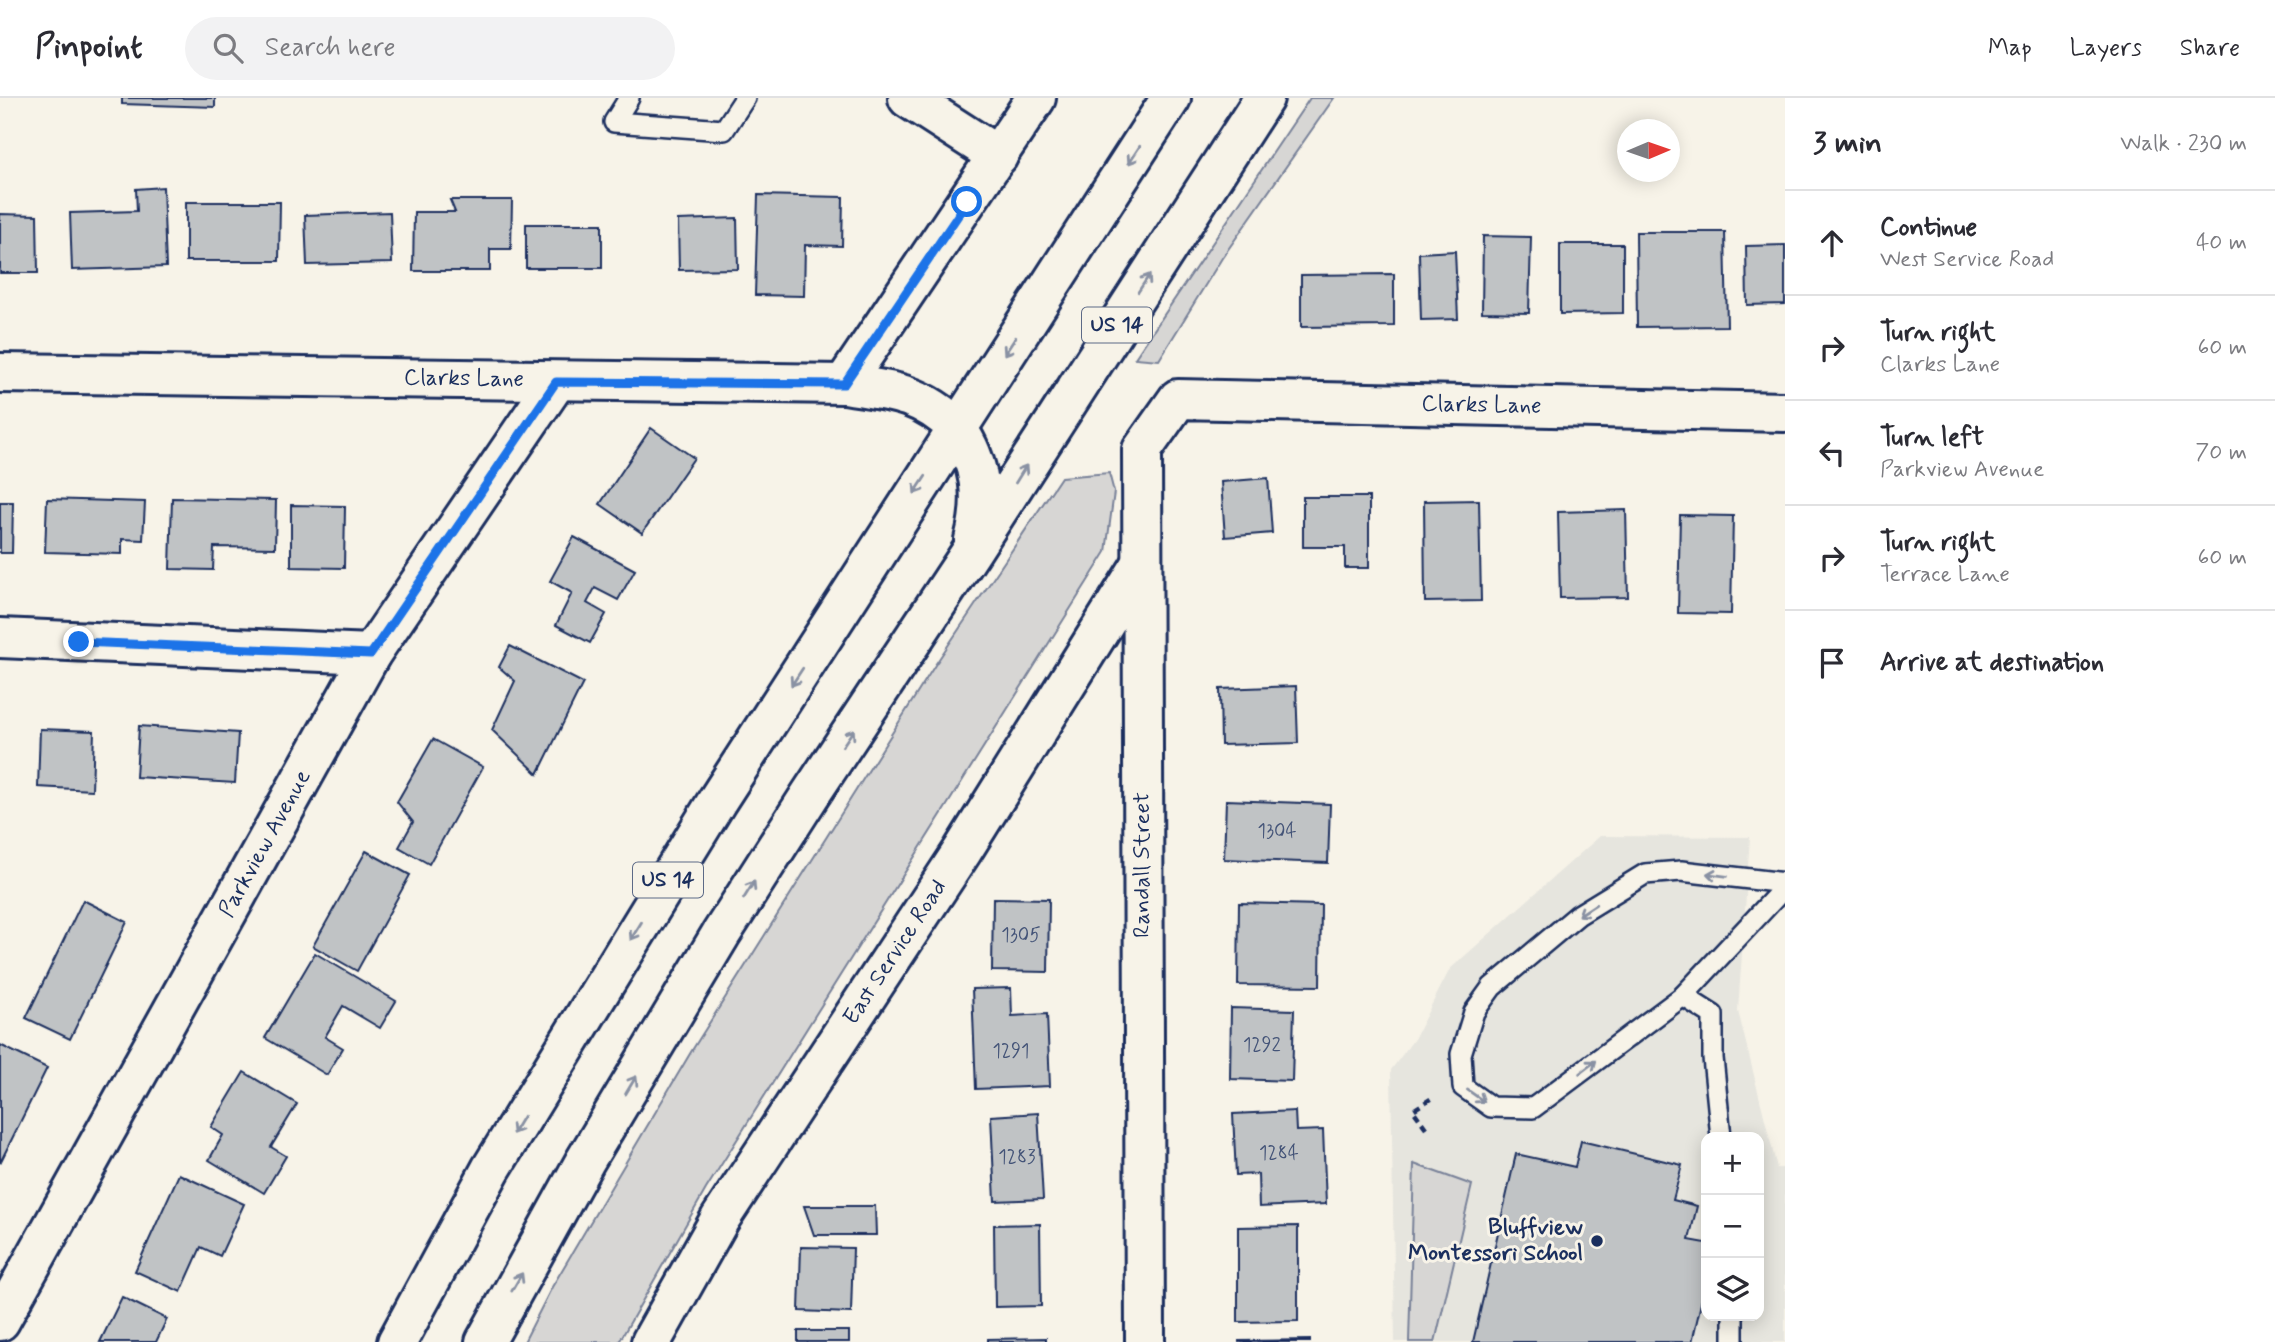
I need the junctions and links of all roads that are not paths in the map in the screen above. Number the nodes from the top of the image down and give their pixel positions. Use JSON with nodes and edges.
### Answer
{"nodes":[{"id":1,"x":629,"y":98,"type":"edge"},
{"id":2,"x":745,"y":98,"type":"edge"},
{"id":3,"x":908,"y":98,"type":"edge"},
{"id":4,"x":1036,"y":98,"type":"edge"},
{"id":5,"x":1171,"y":98,"type":"edge"},
{"id":6,"x":1264,"y":98,"type":"edge"},
{"id":7,"x":998,"y":156,"type":"junction"},
{"id":8,"x":0,"y":373,"type":"edge"},
{"id":9,"x":556,"y":382,"type":"junction"},
{"id":10,"x":844,"y":384,"type":"junction"},
{"id":11,"x":1178,"y":399,"type":"joint"},
{"id":12,"x":1785,"y":412,"type":"edge"},
{"id":13,"x":957,"y":428,"type":"junction"},
{"id":14,"x":971,"y":552,"type":"junction"},
{"id":15,"x":1142,"y":562,"type":"junction"},
{"id":16,"x":0,"y":638,"type":"edge"},
{"id":17,"x":371,"y":654,"type":"junction"},
{"id":18,"x":1785,"y":885,"type":"edge"},
{"id":19,"x":1682,"y":996,"type":"junction"},
{"id":20,"x":1720,"y":1132,"type":"edge"},
{"id":21,"x":0,"y":1321,"type":"edge"},
{"id":22,"x":1733,"y":1321,"type":"edge"},
{"id":23,"x":397,"y":1342,"type":"edge"},
{"id":24,"x":485,"y":1342,"type":"edge"},
{"id":25,"x":651,"y":1342,"type":"edge"},
{"id":26,"x":1145,"y":1342,"type":"edge"},
{"id":27,"x":1733,"y":1342,"type":"edge"}],
"edges":[{"from":1,"to":2,"type":"lane"},
{"from":3,"to":7,"type":"main road"},
{"from":4,"to":7,"type":"main road"},
{"from":5,"to":13,"type":"main road","number":"US 14","one_way":true},
{"from":14,"to":6,"type":"main road","number":"US 14","one_way":true},
{"from":7,"to":10,"type":"main road"},
{"from":8,"to":9,"type":"main road","name":"Clarks Lane"},
{"from":9,"to":10,"type":"main road","name":"Clarks Lane"},
{"from":9,"to":17,"type":"main road","name":"Parkview Avenue"},
{"from":10,"to":13,"type":"main road","name":"Clarks Lane"},
{"from":11,"to":12,"type":"main road","name":"Clarks Lane"},
{"from":11,"to":15,"type":"main road","name":"Randall Street"},
{"from":13,"to":14,"type":"main road"},
{"from":13,"to":23,"type":"main road","number":"US 14","one_way":true},
{"from":24,"to":14,"type":"main road","number":"US 14","one_way":true},
{"from":15,"to":25,"type":"main road","name":"East Service Road"},
{"from":15,"to":26,"type":"main road","name":"Randall Street"},
{"from":16,"to":17,"type":"main road"},
{"from":17,"to":21,"type":"main road","name":"Parkview Avenue"},
{"from":18,"to":19,"type":"lane"},
{"from":18,"to":19,"type":"lane","one_way":true},
{"from":19,"to":20,"type":"lane"},
{"from":22,"to":27,"type":"lane"}]}
